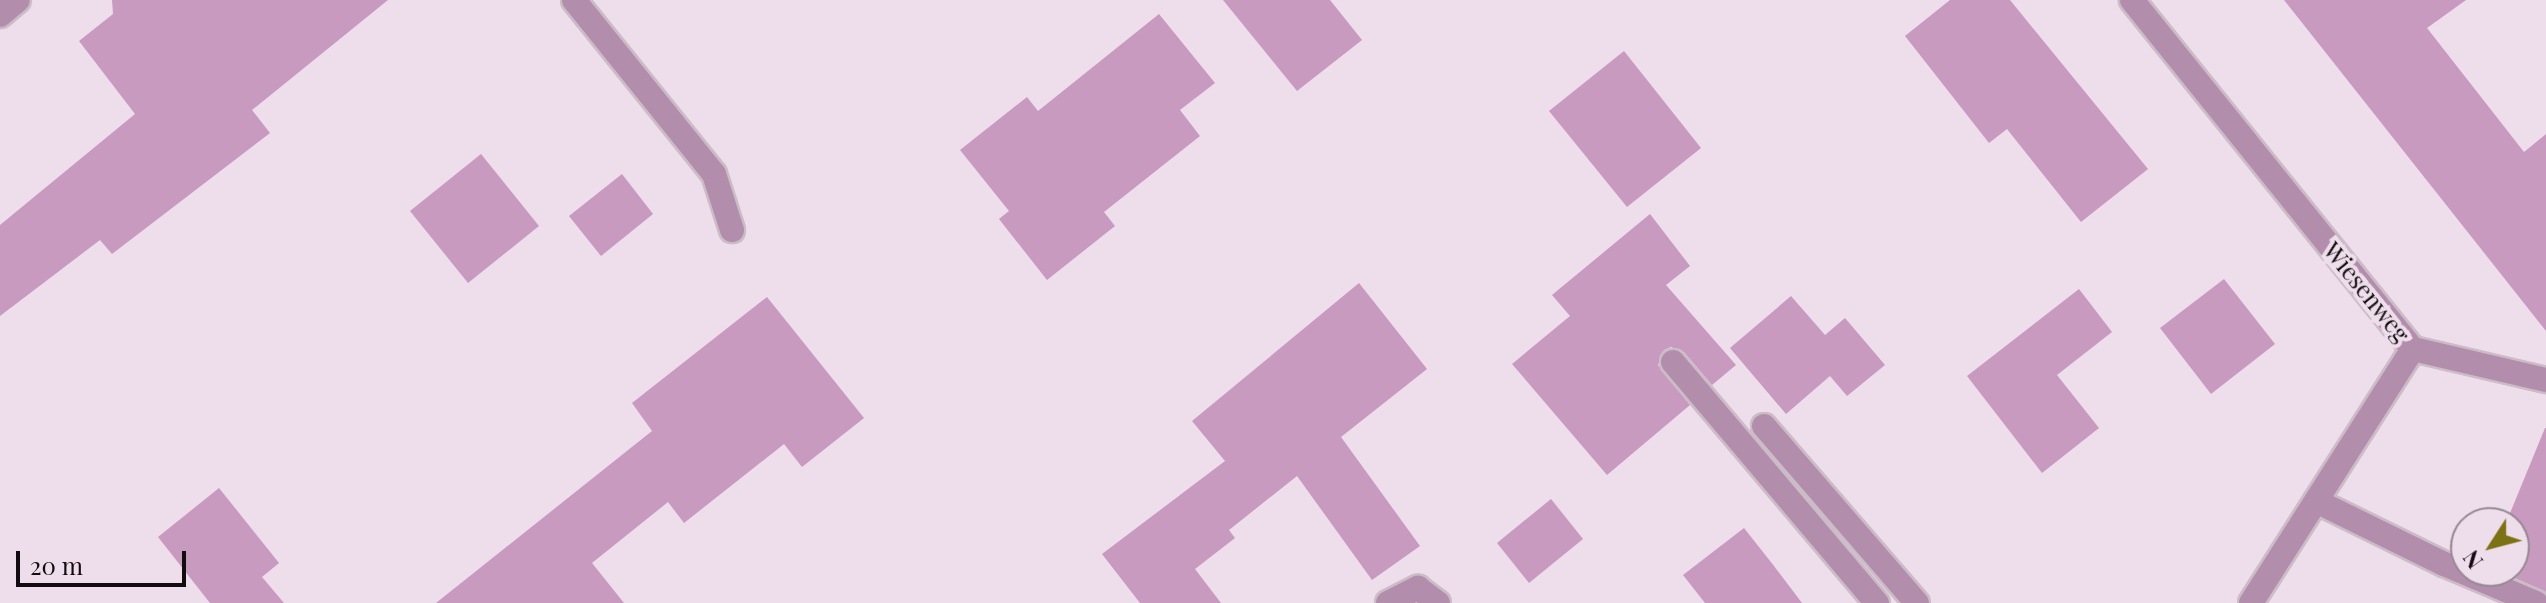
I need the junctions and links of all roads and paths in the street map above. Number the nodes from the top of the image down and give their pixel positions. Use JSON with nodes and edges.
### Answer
{"nodes":[{"id":1,"x":18,"y":0,"type":"edge"},
{"id":2,"x":574,"y":0,"type":"edge"},
{"id":3,"x":2132,"y":0,"type":"edge"},
{"id":4,"x":0,"y":15,"type":"edge"},
{"id":5,"x":732,"y":230,"type":"dead end"},
{"id":6,"x":2413,"y":349,"type":"junction"},
{"id":7,"x":1673,"y":362,"type":"dead end"},
{"id":8,"x":2546,"y":380,"type":"edge"},
{"id":9,"x":1764,"y":426,"type":"dead end"},
{"id":10,"x":2316,"y":501,"type":"junction"},
{"id":11,"x":1388,"y":603,"type":"edge"},
{"id":12,"x":1438,"y":603,"type":"edge"},
{"id":13,"x":1877,"y":603,"type":"edge"},
{"id":14,"x":1917,"y":603,"type":"edge"},
{"id":15,"x":2251,"y":603,"type":"edge"},
{"id":16,"x":2536,"y":603,"type":"edge"}],
"edges":[{"from":1,"to":4,"type":"street"},
{"from":2,"to":5,"type":"street"},
{"from":3,"to":6,"type":"street","name":"Wiesenweg"},
{"from":6,"to":8,"type":"street"},
{"from":6,"to":10,"type":"street","name":"Wiesenweg"},
{"from":7,"to":13,"type":"street"},
{"from":9,"to":14,"type":"street"},
{"from":10,"to":15,"type":"street","name":"Wiesenweg"},
{"from":10,"to":16,"type":"street"},
{"from":11,"to":12,"type":"street"}]}
